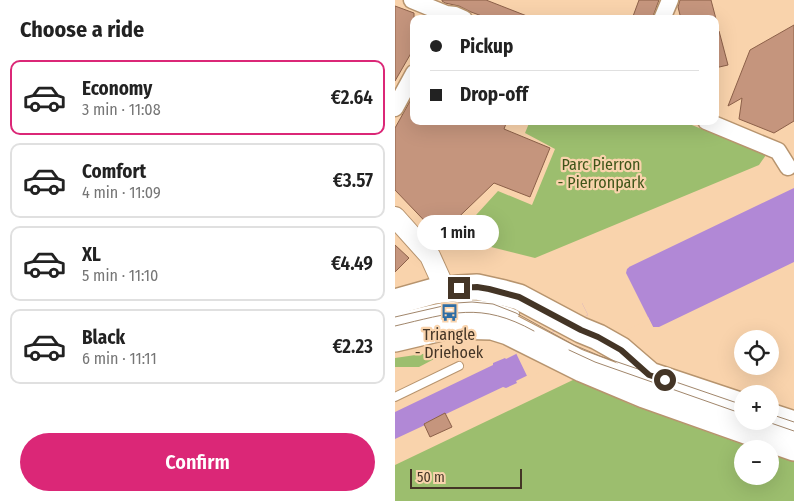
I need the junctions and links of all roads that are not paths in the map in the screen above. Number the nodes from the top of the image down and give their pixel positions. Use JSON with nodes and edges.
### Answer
{"nodes":[{"id":1,"x":412,"y":0,"type":"edge"},
{"id":2,"x":670,"y":0,"type":"edge"},
{"id":3,"x":447,"y":11,"type":"edge"},
{"id":4,"x":664,"y":15,"type":"edge"},
{"id":5,"x":410,"y":80,"type":"edge"},
{"id":6,"x":395,"y":108,"type":"edge"},
{"id":7,"x":715,"y":125,"type":"edge"},
{"id":8,"x":788,"y":166,"type":"dead end"},
{"id":9,"x":395,"y":217,"type":"edge"},
{"id":10,"x":445,"y":289,"type":"junction"},
{"id":11,"x":395,"y":302,"type":"edge"},
{"id":12,"x":395,"y":318,"type":"edge"},
{"id":13,"x":395,"y":324,"type":"edge"},
{"id":14,"x":548,"y":334,"type":"junction"},
{"id":15,"x":395,"y":339,"type":"edge"},
{"id":16,"x":578,"y":356,"type":"junction"},
{"id":17,"x":459,"y":366,"type":"dead end"},
{"id":18,"x":649,"y":375,"type":"junction"},
{"id":19,"x":395,"y":397,"type":"edge"},
{"id":20,"x":734,"y":403,"type":"edge"},
{"id":21,"x":734,"y":409,"type":"edge"},
{"id":22,"x":779,"y":419,"type":"edge"},
{"id":23,"x":779,"y":424,"type":"edge"},
{"id":24,"x":794,"y":424,"type":"edge"},
{"id":25,"x":794,"y":430,"type":"edge"},
{"id":26,"x":794,"y":448,"type":"edge"}],
"edges":[{"from":1,"to":3,"type":"street"},
{"from":2,"to":4,"type":"street"},
{"from":5,"to":6,"type":"street"},
{"from":7,"to":8,"type":"street"},
{"from":9,"to":10,"type":"street"},
{"from":10,"to":11,"type":"main road"},
{"from":10,"to":14,"type":"main road"},
{"from":12,"to":14,"type":"lane"},
{"from":13,"to":14,"type":"lane"},
{"from":14,"to":15,"type":"main road"},
{"from":14,"to":16,"type":"main road"},
{"from":14,"to":18,"type":"main road"},
{"from":16,"to":18,"type":"lane"},
{"from":16,"to":21,"type":"lane"},
{"from":16,"to":26,"type":"main road"},
{"from":17,"to":19,"type":"lane"},
{"from":18,"to":20,"type":"main road"},
{"from":22,"to":24,"type":"main road"},
{"from":23,"to":25,"type":"lane"}]}
